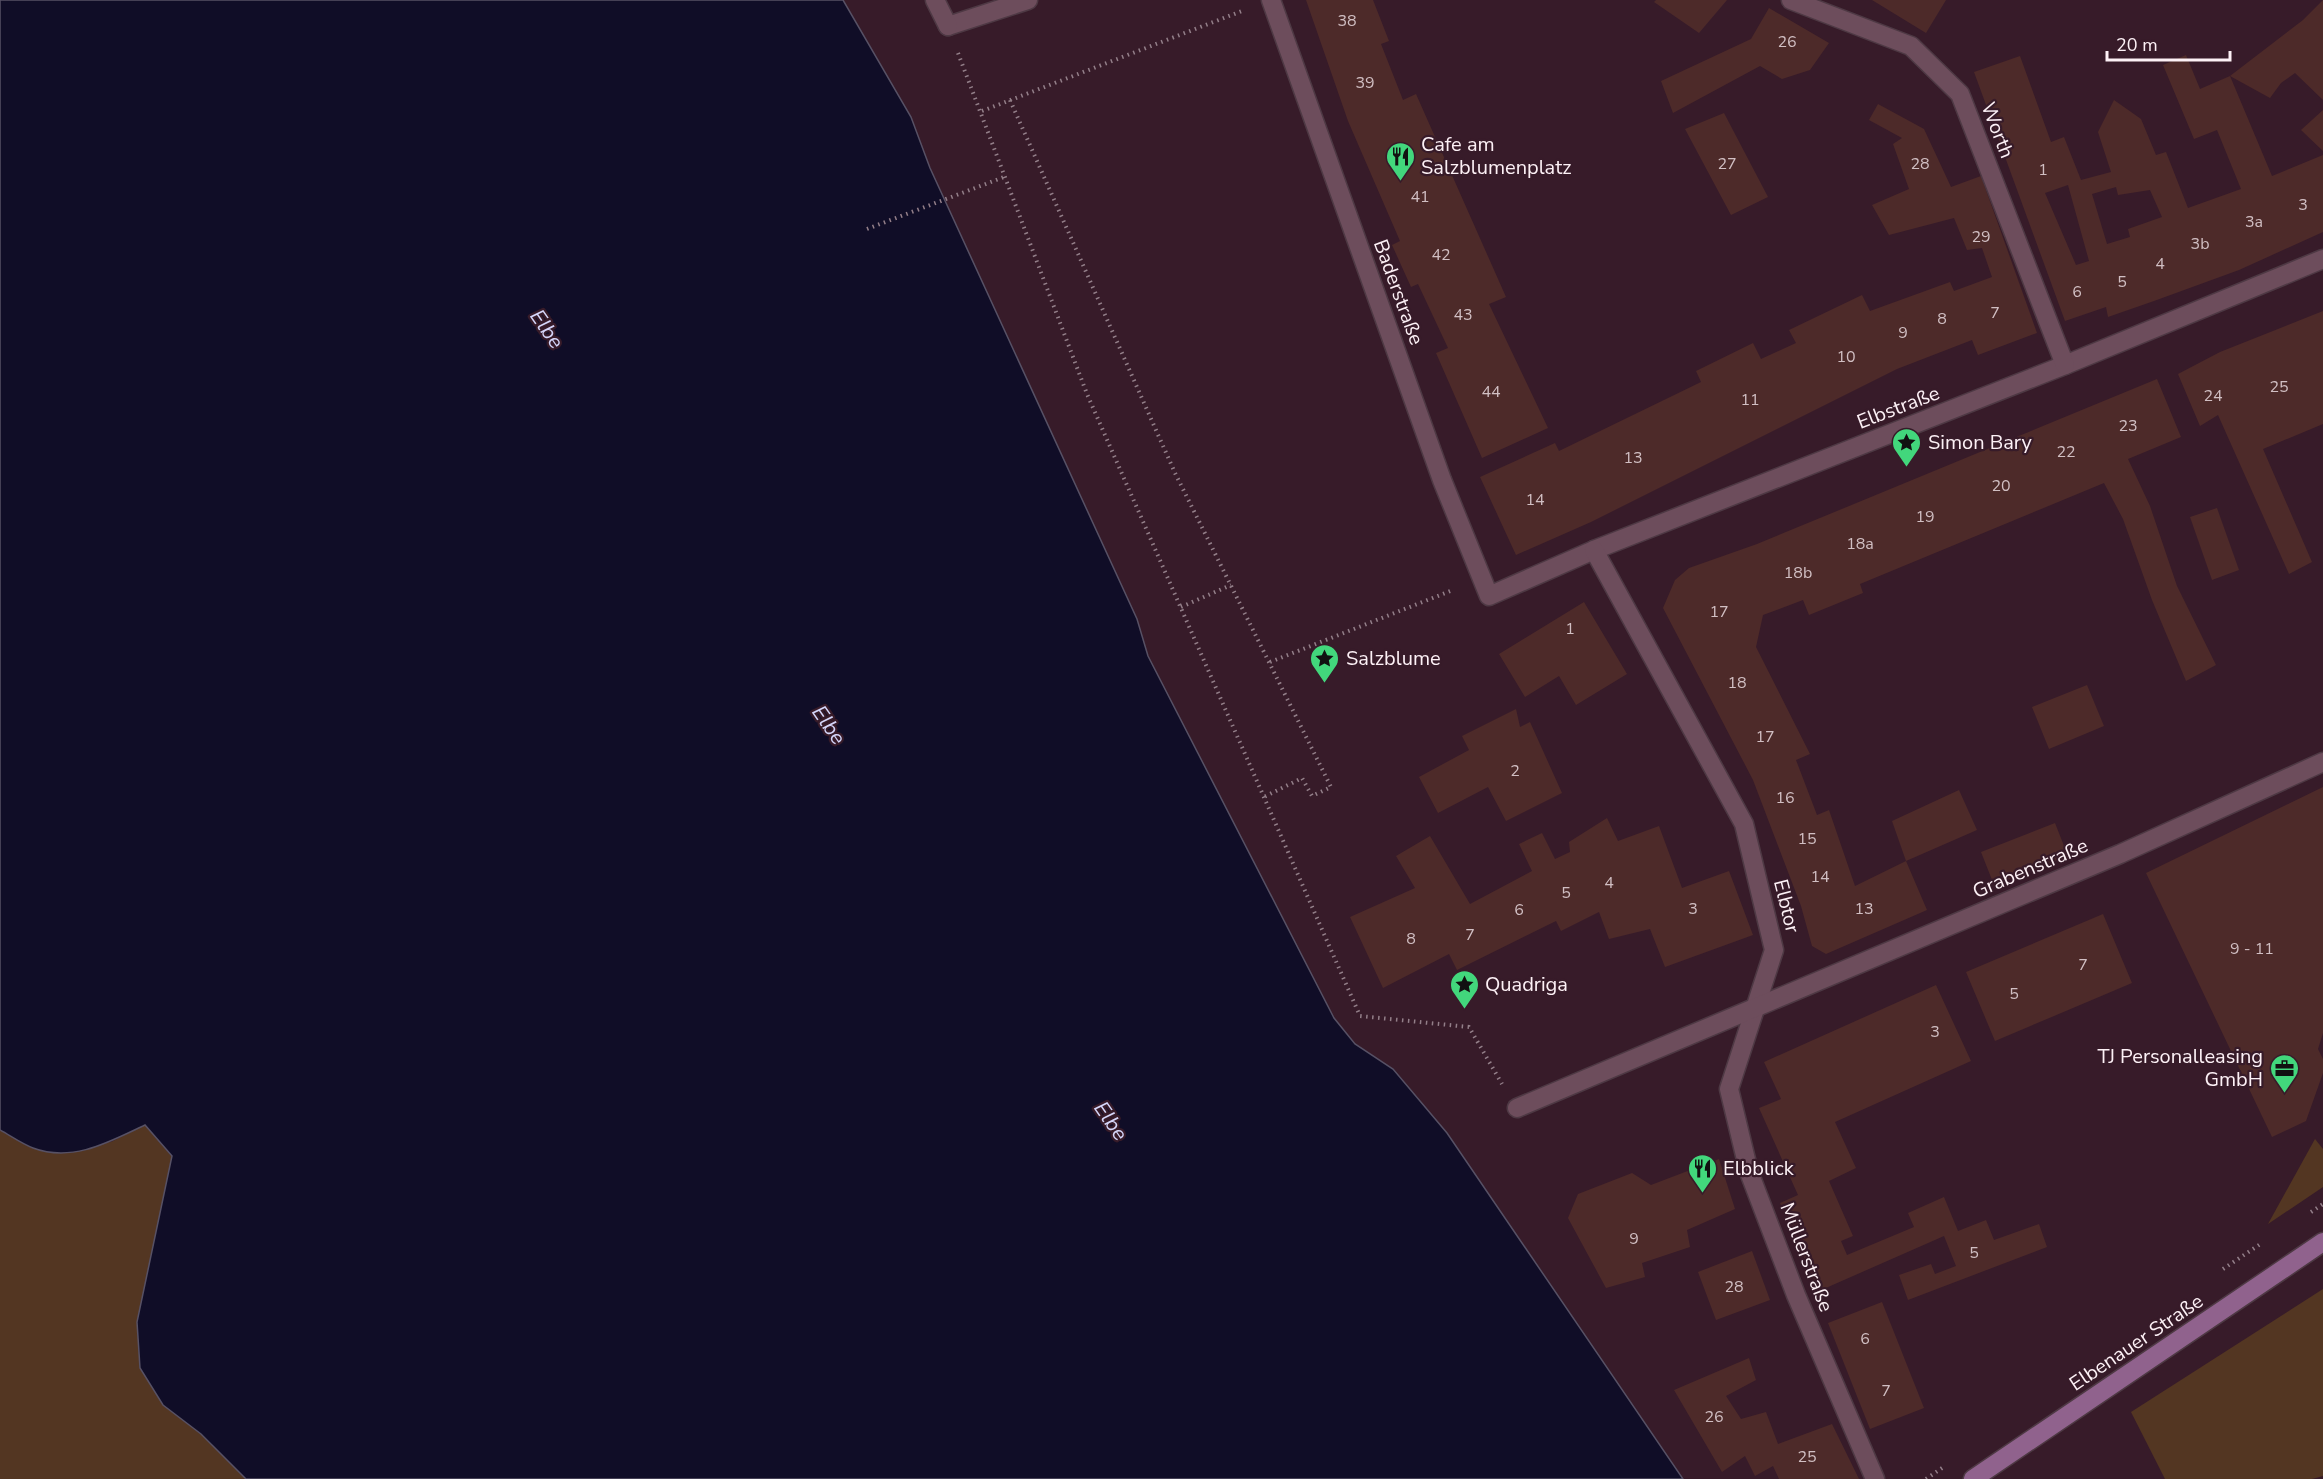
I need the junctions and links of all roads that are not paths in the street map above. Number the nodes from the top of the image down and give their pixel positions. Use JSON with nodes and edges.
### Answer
{"nodes":[{"id":1,"x":935,"y":0,"type":"edge"},
{"id":2,"x":1028,"y":0,"type":"edge"},
{"id":3,"x":1271,"y":0,"type":"edge"},
{"id":4,"x":1791,"y":0,"type":"edge"},
{"id":5,"x":2323,"y":259,"type":"edge"},
{"id":6,"x":2065,"y":365,"type":"junction"},
{"id":7,"x":1594,"y":550,"type":"junction"},
{"id":8,"x":1489,"y":596,"type":"joint"},
{"id":9,"x":2323,"y":762,"type":"edge"},
{"id":10,"x":1753,"y":1010,"type":"junction"},
{"id":11,"x":1516,"y":1108,"type":"road end"},
{"id":12,"x":2323,"y":1242,"type":"edge"},
{"id":13,"x":1875,"y":1479,"type":"edge"},
{"id":14,"x":1973,"y":1479,"type":"edge"}],
"edges":[{"from":1,"to":2,"type":"street"},
{"from":3,"to":8,"type":"street","name":"Baderstraße"},
{"from":4,"to":6,"type":"street","name":"Worth"},
{"from":5,"to":6,"type":"street","name":"Elbstraße"},
{"from":6,"to":7,"type":"street","name":"Elbstraße"},
{"from":7,"to":8,"type":"street","name":"Elbstraße"},
{"from":7,"to":10,"type":"street","name":"Elbtor"},
{"from":9,"to":10,"type":"street","name":"Grabenstraße"},
{"from":10,"to":11,"type":"street"},
{"from":10,"to":13,"type":"street","name":"Müllerstraße"},
{"from":12,"to":14,"type":"street","name":"Elbenauer Straße"}]}
